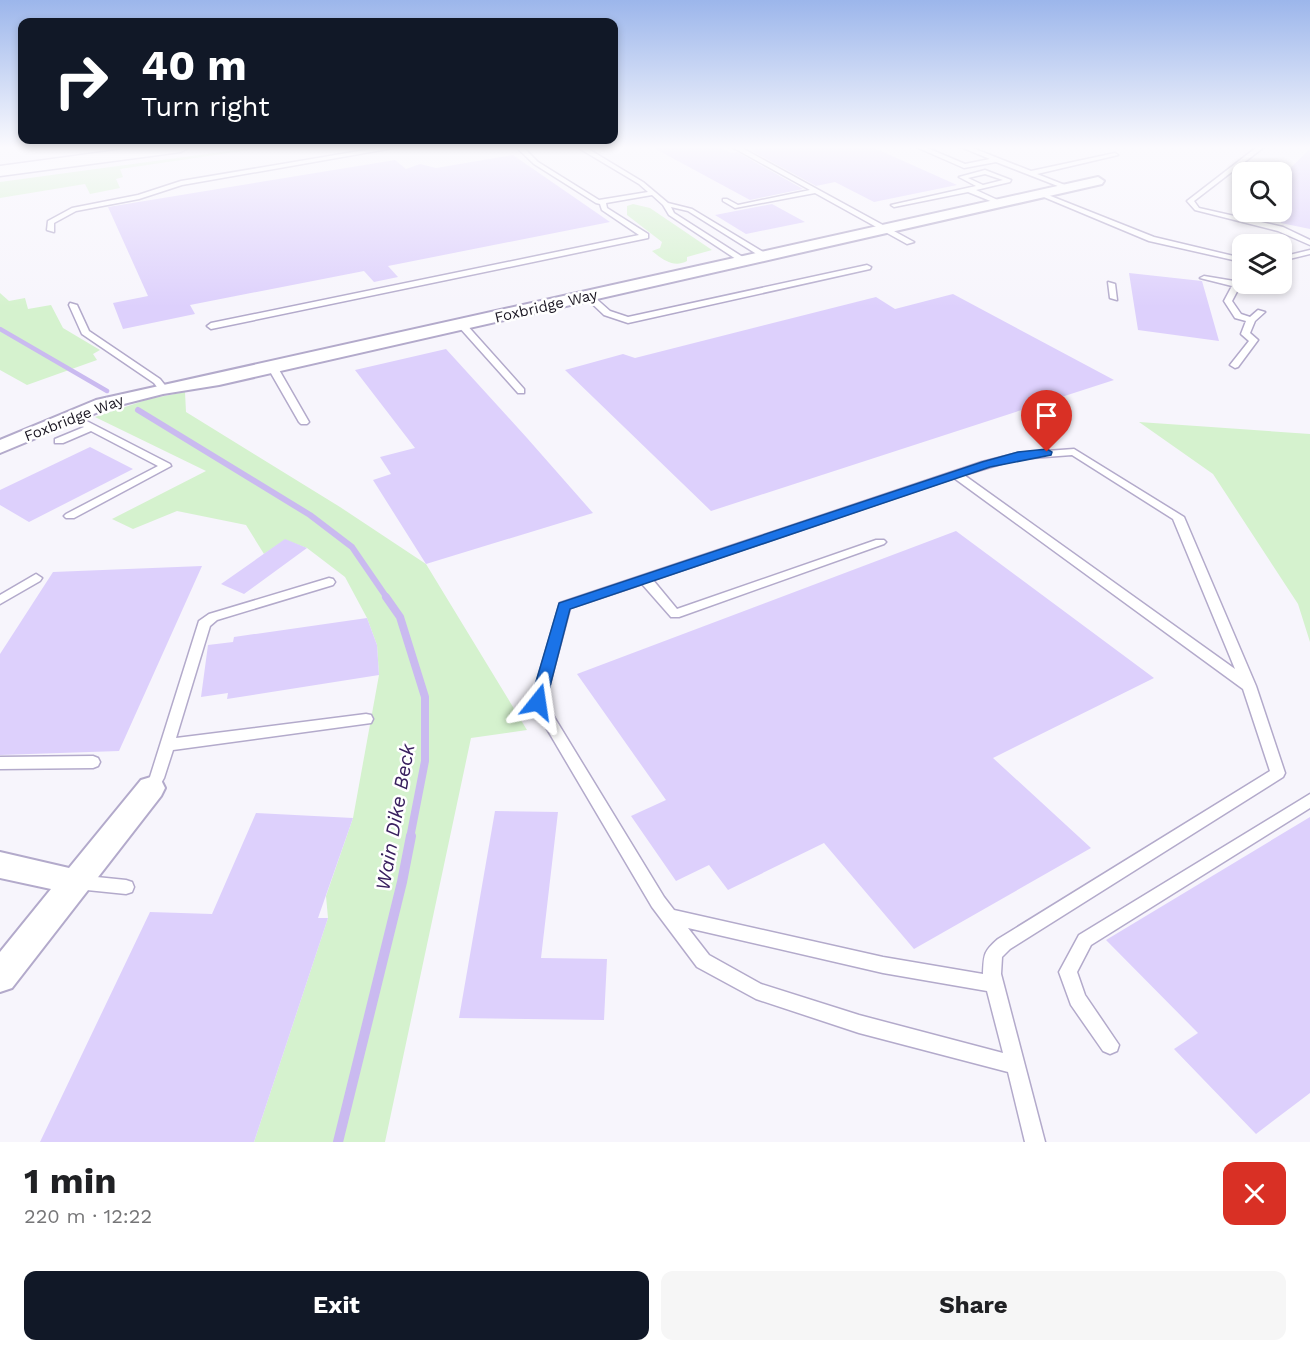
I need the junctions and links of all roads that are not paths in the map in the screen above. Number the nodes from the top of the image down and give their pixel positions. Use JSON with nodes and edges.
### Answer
{"nodes":[{"id":1,"x":120,"y":200,"type":"edge"},
{"id":2,"x":593,"y":200,"type":"edge"},
{"id":3,"x":617,"y":200,"type":"edge"},
{"id":4,"x":662,"y":200,"type":"edge"},
{"id":5,"x":725,"y":200,"type":"dead end"},
{"id":6,"x":770,"y":200,"type":"edge"},
{"id":7,"x":834,"y":200,"type":"edge"},
{"id":8,"x":918,"y":200,"type":"edge"},
{"id":9,"x":994,"y":200,"type":"edge"},
{"id":10,"x":1012,"y":200,"type":"edge"},
{"id":11,"x":1057,"y":200,"type":"edge"},
{"id":12,"x":1191,"y":200,"type":"edge"},
{"id":13,"x":603,"y":203,"type":"junction"},
{"id":14,"x":1000,"y":203,"type":"junction"},
{"id":15,"x":666,"y":204,"type":"junction"},
{"id":16,"x":894,"y":205,"type":"dead end"},
{"id":17,"x":889,"y":229,"type":"junction"},
{"id":18,"x":51,"y":230,"type":"dead end"},
{"id":19,"x":910,"y":242,"type":"dead end"},
{"id":20,"x":1310,"y":243,"type":"edge"},
{"id":21,"x":1310,"y":252,"type":"edge"},
{"id":22,"x":766,"y":256,"type":"junction"},
{"id":23,"x":1292,"y":257,"type":"edge"},
{"id":24,"x":1232,"y":258,"type":"edge"},
{"id":25,"x":745,"y":261,"type":"junction"},
{"id":26,"x":867,"y":267,"type":"dead end"},
{"id":27,"x":1204,"y":278,"type":"dead end"},
{"id":28,"x":1232,"y":283,"type":"edge"},
{"id":29,"x":1111,"y":284,"type":"dead end"},
{"id":30,"x":1232,"y":292,"type":"edge"},
{"id":31,"x":589,"y":297,"type":"junction"},
{"id":32,"x":1114,"y":298,"type":"dead end"},
{"id":33,"x":73,"y":305,"type":"dead end"},
{"id":34,"x":1261,"y":312,"type":"dead end"},
{"id":35,"x":1251,"y":320,"type":"junction"},
{"id":36,"x":462,"y":325,"type":"junction"},
{"id":37,"x":212,"y":326,"type":"dead end"},
{"id":38,"x":1235,"y":365,"type":"dead end"},
{"id":39,"x":273,"y":368,"type":"junction"},
{"id":40,"x":163,"y":389,"type":"junction"},
{"id":41,"x":520,"y":391,"type":"dead end"},
{"id":42,"x":71,"y":416,"type":"junction"},
{"id":43,"x":304,"y":422,"type":"dead end"},
{"id":44,"x":91,"y":427,"type":"junction"},
{"id":45,"x":59,"y":441,"type":"dead end"},
{"id":46,"x":0,"y":447,"type":"edge"},
{"id":47,"x":957,"y":475,"type":"junction"},
{"id":48,"x":70,"y":516,"type":"dead end"},
{"id":49,"x":880,"y":542,"type":"dead end"},
{"id":50,"x":36,"y":578,"type":"dead end"},
{"id":51,"x":644,"y":578,"type":"junction"},
{"id":52,"x":329,"y":582,"type":"dead end"},
{"id":53,"x":0,"y":600,"type":"edge"},
{"id":54,"x":1249,"y":686,"type":"junction"},
{"id":55,"x":366,"y":719,"type":"dead end"},
{"id":56,"x":167,"y":745,"type":"junction"},
{"id":57,"x":93,"y":762,"type":"dead end"},
{"id":58,"x":0,"y":763,"type":"edge"},
{"id":59,"x":151,"y":788,"type":"joint"},
{"id":60,"x":1310,"y":800,"type":"edge"},
{"id":61,"x":0,"y":865,"type":"edge"},
{"id":62,"x":76,"y":882,"type":"junction"},
{"id":63,"x":126,"y":887,"type":"dead end"},
{"id":64,"x":669,"y":916,"type":"junction"},
{"id":65,"x":0,"y":977,"type":"edge"},
{"id":66,"x":994,"y":984,"type":"junction"},
{"id":67,"x":1110,"y":1045,"type":"dead end"},
{"id":68,"x":1015,"y":1065,"type":"junction"},
{"id":69,"x":1035,"y":1142,"type":"edge"}],
"edges":[{"from":1,"to":18,"type":"lane"},
{"from":2,"to":13,"type":"lane"},
{"from":3,"to":13,"type":"lane"},
{"from":4,"to":15,"type":"lane"},
{"from":5,"to":6,"type":"lane"},
{"from":7,"to":17,"type":"lane"},
{"from":8,"to":16,"type":"lane"},
{"from":9,"to":14,"type":"lane"},
{"from":10,"to":14,"type":"street","name":"Foxbridge Way"},
{"from":11,"to":24,"type":"lane"},
{"from":12,"to":20,"type":"lane"},
{"from":13,"to":37,"type":"lane"},
{"from":14,"to":17,"type":"street","name":"Foxbridge Way"},
{"from":15,"to":22,"type":"lane"},
{"from":15,"to":25,"type":"lane"},
{"from":17,"to":19,"type":"lane"},
{"from":17,"to":22,"type":"street","name":"Foxbridge Way"},
{"from":21,"to":23,"type":"lane"},
{"from":22,"to":25,"type":"street","name":"Foxbridge Way"},
{"from":25,"to":31,"type":"street","name":"Foxbridge Way"},
{"from":26,"to":31,"type":"lane"},
{"from":27,"to":28,"type":"lane"},
{"from":29,"to":32,"type":"lane"},
{"from":30,"to":35,"type":"lane"},
{"from":31,"to":36,"type":"street","name":"Foxbridge Way"},
{"from":33,"to":40,"type":"lane"},
{"from":34,"to":35,"type":"lane"},
{"from":35,"to":38,"type":"lane"},
{"from":36,"to":39,"type":"street","name":"Foxbridge Way"},
{"from":36,"to":41,"type":"lane"},
{"from":39,"to":40,"type":"street","name":"Foxbridge Way"},
{"from":39,"to":43,"type":"lane"},
{"from":40,"to":42,"type":"street","name":"Foxbridge Way"},
{"from":42,"to":44,"type":"lane"},
{"from":42,"to":46,"type":"street","name":"Foxbridge Way"},
{"from":44,"to":45,"type":"lane"},
{"from":44,"to":48,"type":"lane"},
{"from":47,"to":51,"type":"lane"},
{"from":47,"to":54,"type":"lane"},
{"from":47,"to":54,"type":"lane"},
{"from":49,"to":51,"type":"lane"},
{"from":50,"to":53,"type":"lane"},
{"from":51,"to":64,"type":"lane"},
{"from":52,"to":56,"type":"lane"},
{"from":54,"to":66,"type":"lane"},
{"from":55,"to":56,"type":"lane"},
{"from":56,"to":59,"type":"lane"},
{"from":57,"to":58,"type":"lane"},
{"from":59,"to":62,"type":"street"},
{"from":60,"to":67,"type":"lane"},
{"from":61,"to":62,"type":"street"},
{"from":62,"to":63,"type":"lane"},
{"from":62,"to":65,"type":"street"},
{"from":64,"to":66,"type":"lane"},
{"from":64,"to":68,"type":"lane"},
{"from":66,"to":68,"type":"lane"},
{"from":68,"to":69,"type":"lane"}]}
